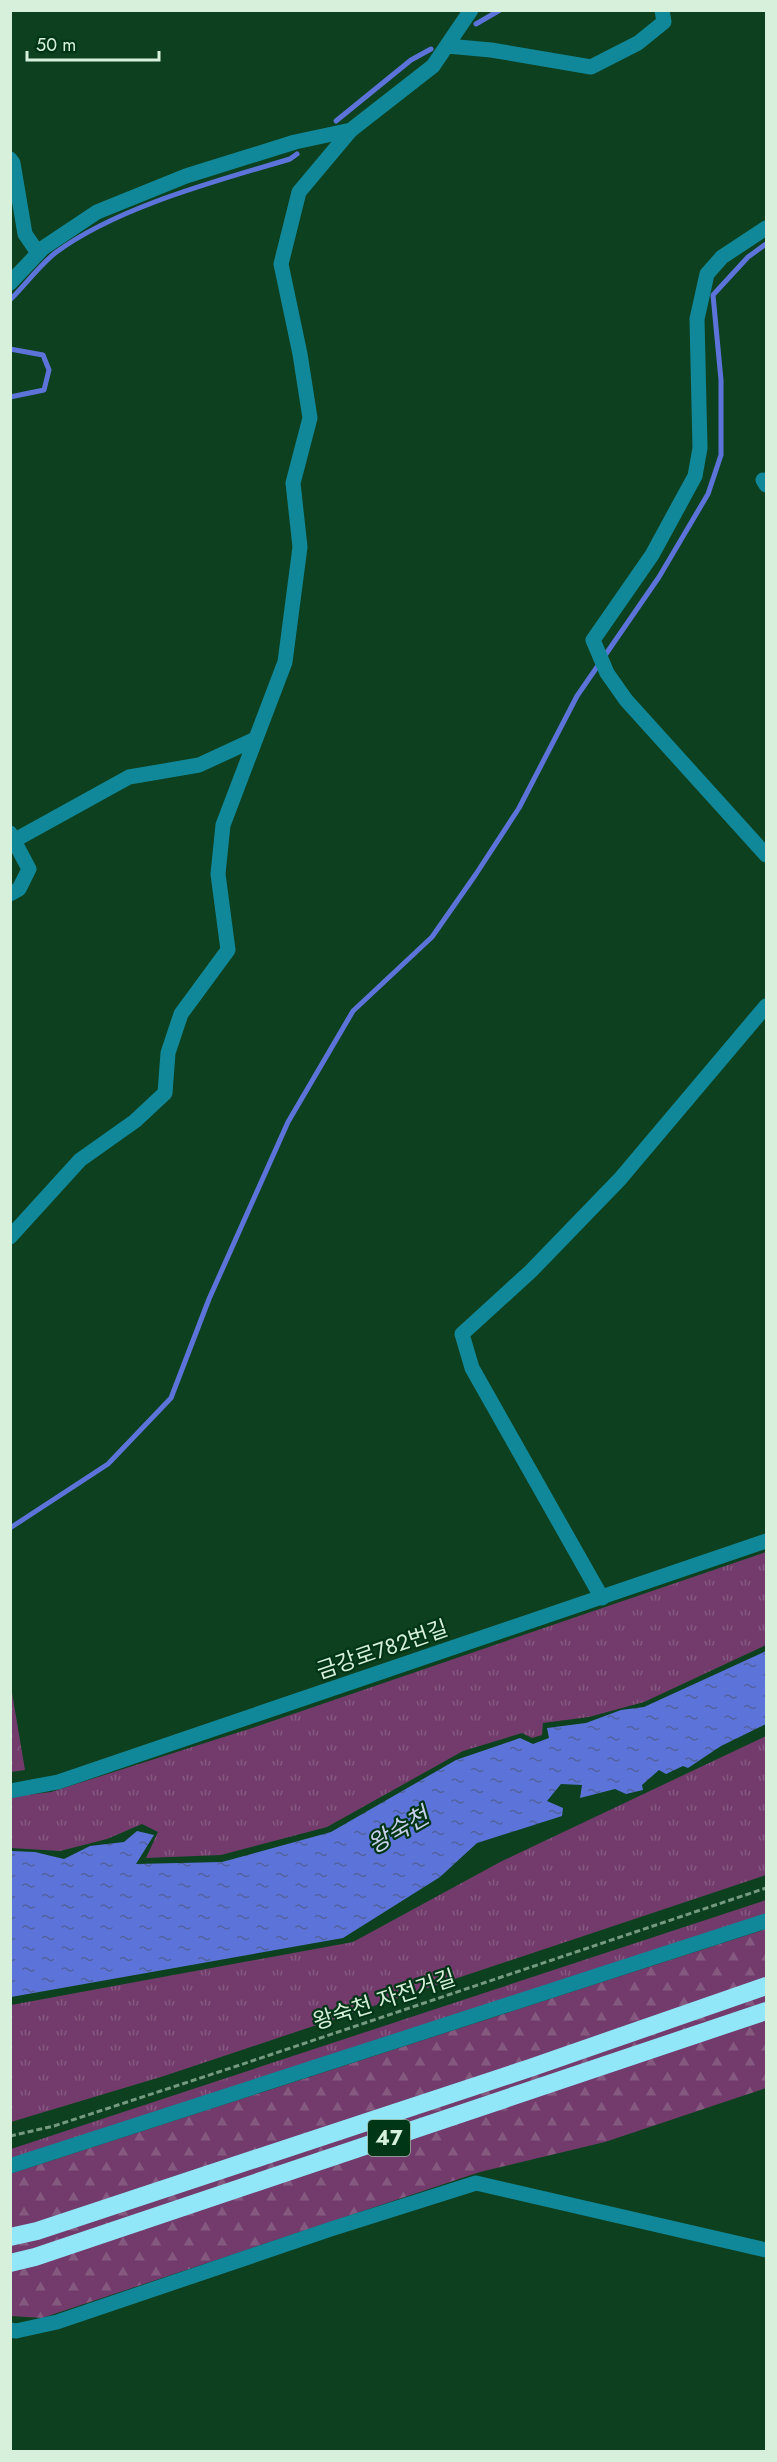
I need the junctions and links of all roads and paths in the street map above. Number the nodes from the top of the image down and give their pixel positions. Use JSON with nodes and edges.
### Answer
{"nodes":[{"id":1,"x":471,"y":10,"type":"edge"},
{"id":2,"x":662,"y":10,"type":"edge"},
{"id":3,"x":447,"y":46,"type":"junction"},
{"id":4,"x":351,"y":130,"type":"junction"},
{"id":5,"x":10,"y":159,"type":"edge"},
{"id":6,"x":766,"y":228,"type":"edge"},
{"id":7,"x":38,"y":253,"type":"junction"},
{"id":8,"x":10,"y":283,"type":"edge"},
{"id":9,"x":253,"y":740,"type":"junction"},
{"id":10,"x":13,"y":836,"type":"edge"},
{"id":11,"x":766,"y":855,"type":"edge"},
{"id":12,"x":10,"y":894,"type":"edge"},
{"id":13,"x":766,"y":1006,"type":"edge"},
{"id":14,"x":10,"y":1238,"type":"edge"},
{"id":15,"x":766,"y":1541,"type":"edge"},
{"id":16,"x":602,"y":1598,"type":"junction"},
{"id":17,"x":10,"y":1791,"type":"edge"},
{"id":18,"x":766,"y":1888,"type":"edge"},
{"id":19,"x":766,"y":1922,"type":"edge"},
{"id":20,"x":766,"y":1986,"type":"edge"},
{"id":21,"x":766,"y":2011,"type":"edge"},
{"id":22,"x":10,"y":2136,"type":"edge"},
{"id":23,"x":10,"y":2166,"type":"edge"},
{"id":24,"x":10,"y":2237,"type":"edge"},
{"id":25,"x":766,"y":2250,"type":"edge"},
{"id":26,"x":10,"y":2263,"type":"edge"},
{"id":27,"x":10,"y":2330,"type":"edge"}],
"edges":[{"from":1,"to":3,"type":"street"},
{"from":2,"to":3,"type":"street"},
{"from":3,"to":4,"type":"street"},
{"from":4,"to":7,"type":"street"},
{"from":4,"to":9,"type":"street"},
{"from":5,"to":7,"type":"street"},
{"from":6,"to":11,"type":"street"},
{"from":7,"to":8,"type":"street"},
{"from":9,"to":10,"type":"street"},
{"from":9,"to":14,"type":"street"},
{"from":10,"to":12,"type":"street"},
{"from":13,"to":16,"type":"street"},
{"from":15,"to":16,"type":"street","name":"금강로782번길"},
{"from":16,"to":17,"type":"street","name":"금강로782번길"},
{"from":18,"to":22,"type":"path","name":"왕숙천 자전거길"},
{"from":19,"to":23,"type":"street"},
{"from":20,"to":24,"type":"highway","number":"47"},
{"from":21,"to":26,"type":"highway","number":"47"},
{"from":25,"to":27,"type":"street"}]}
